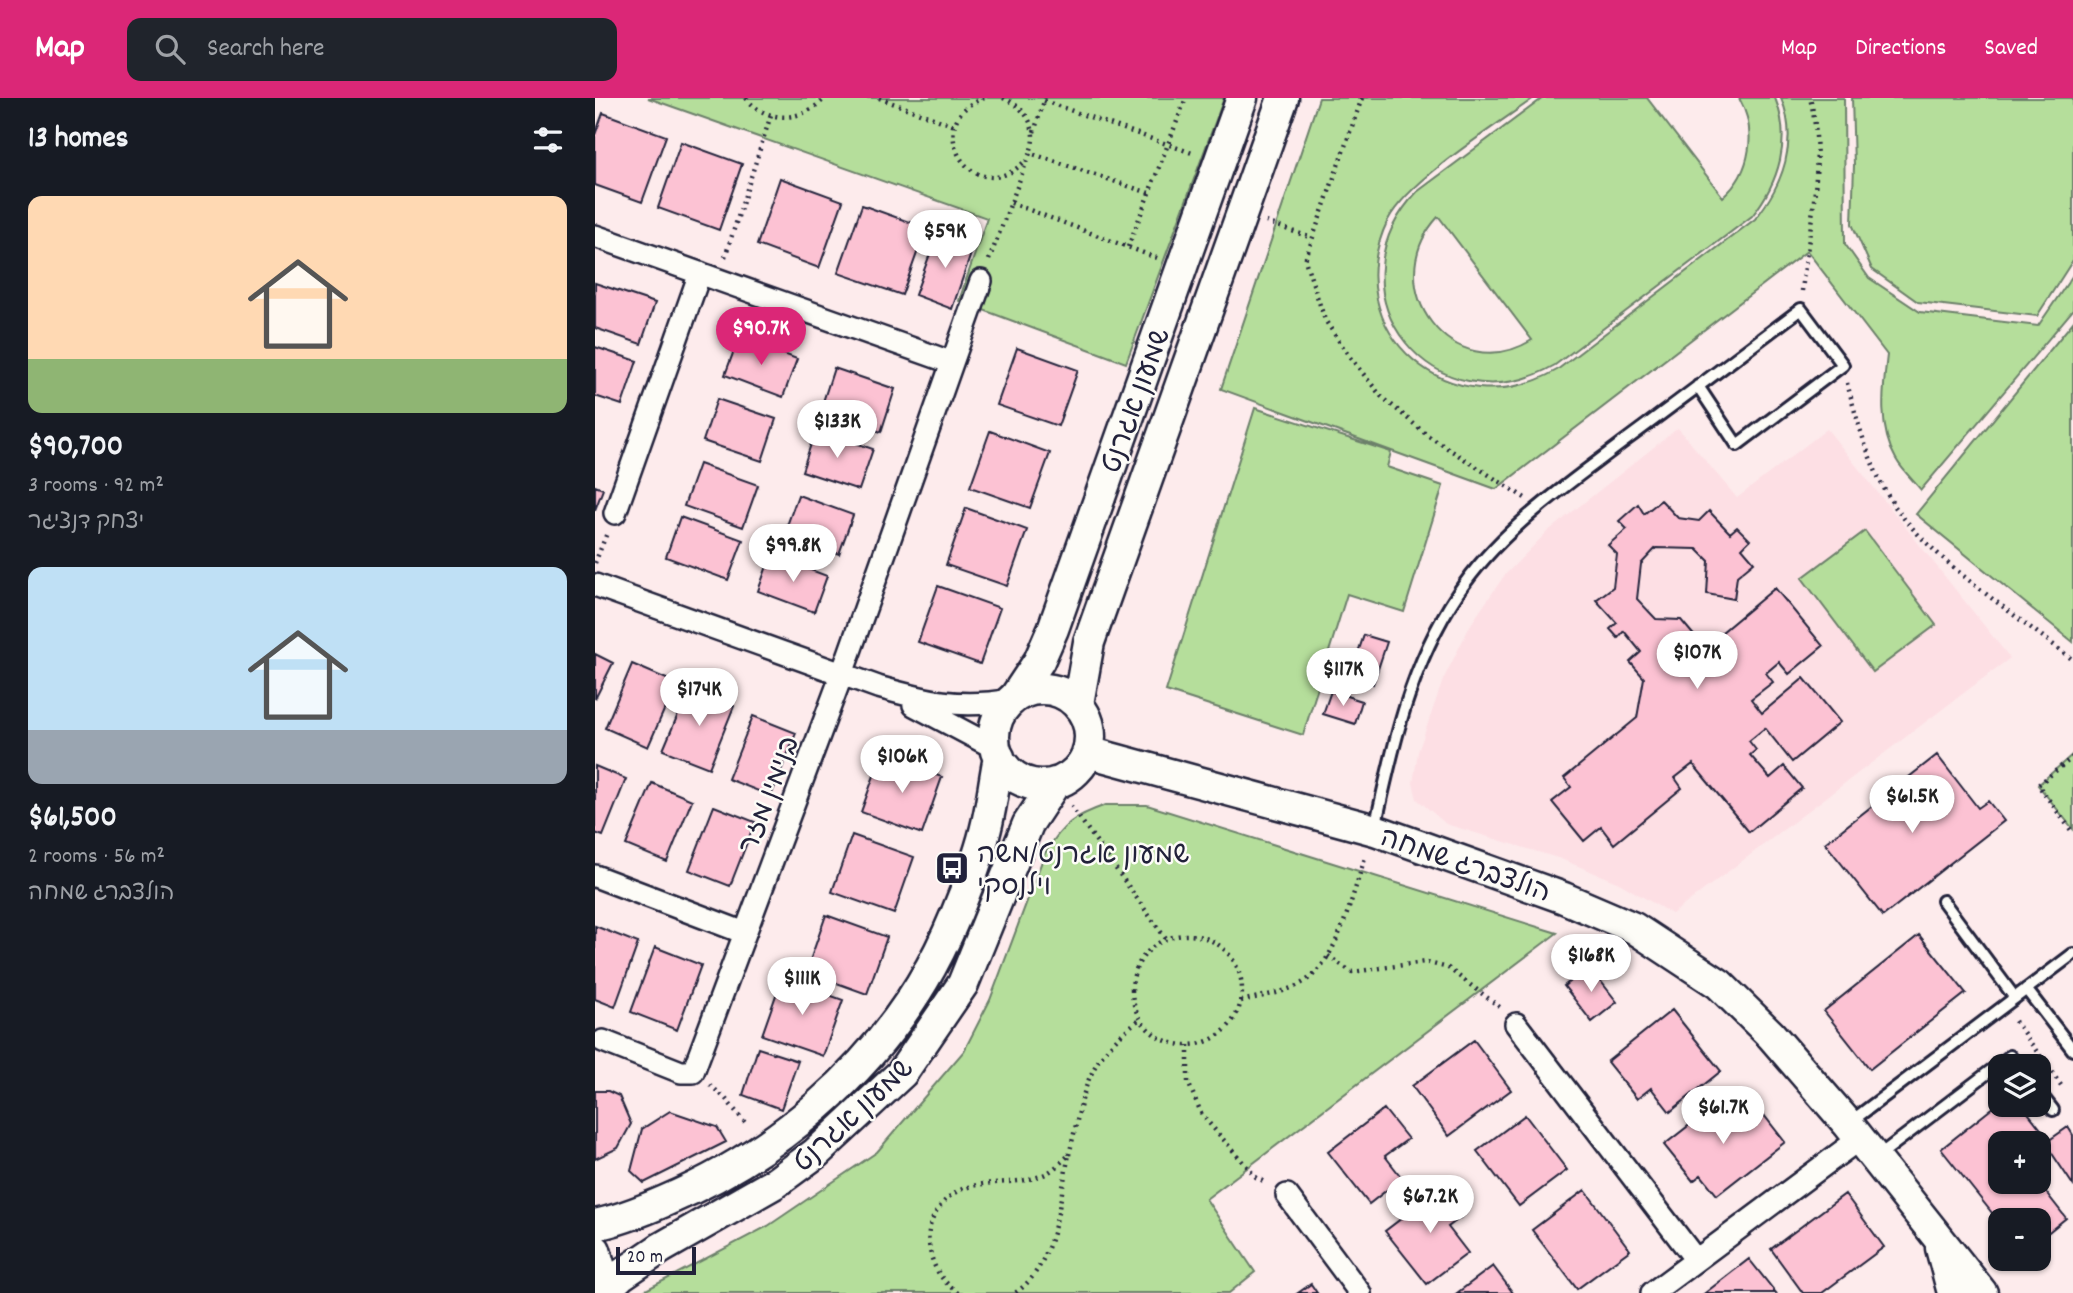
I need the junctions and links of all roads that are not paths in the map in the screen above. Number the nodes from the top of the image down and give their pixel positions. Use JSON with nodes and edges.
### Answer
{"nodes":[{"id":1,"x":1243,"y":98,"type":"edge"},
{"id":2,"x":1283,"y":98,"type":"edge"},
{"id":3,"x":595,"y":236,"type":"edge"},
{"id":4,"x":709,"y":276,"type":"junction"},
{"id":5,"x":981,"y":281,"type":"road end"},
{"id":6,"x":950,"y":362,"type":"junction"},
{"id":7,"x":1697,"y":386,"type":"junction"},
{"id":8,"x":615,"y":513,"type":"road end"},
{"id":9,"x":595,"y":585,"type":"edge"},
{"id":10,"x":842,"y":674,"type":"junction"},
{"id":11,"x":878,"y":687,"type":"junction"},
{"id":12,"x":1013,"y":698,"type":"junction"},
{"id":13,"x":1077,"y":705,"type":"junction"},
{"id":14,"x":997,"y":752,"type":"junction"},
{"id":15,"x":1088,"y":752,"type":"junction"},
{"id":16,"x":1055,"y":783,"type":"junction"},
{"id":17,"x":1375,"y":830,"type":"junction"},
{"id":18,"x":595,"y":876,"type":"edge"},
{"id":19,"x":1943,"y":901,"type":"dead end"},
{"id":20,"x":745,"y":933,"type":"junction"},
{"id":21,"x":2073,"y":954,"type":"edge"},
{"id":22,"x":2026,"y":989,"type":"junction"},
{"id":23,"x":2015,"y":998,"type":"junction"},
{"id":24,"x":1516,"y":1024,"type":"road end"},
{"id":25,"x":603,"y":1041,"type":"dead end"},
{"id":26,"x":2073,"y":1050,"type":"edge"},
{"id":27,"x":1988,"y":1069,"type":"edge"},
{"id":28,"x":2051,"y":1107,"type":"edge"},
{"id":29,"x":2053,"y":1110,"type":"dead end"},
{"id":30,"x":1861,"y":1141,"type":"junction"},
{"id":31,"x":1287,"y":1195,"type":"road end"},
{"id":32,"x":595,"y":1225,"type":"edge"},
{"id":33,"x":1940,"y":1241,"type":"junction"},
{"id":34,"x":595,"y":1250,"type":"edge"},
{"id":35,"x":1696,"y":1260,"type":"junction"},
{"id":36,"x":600,"y":1293,"type":"edge"},
{"id":37,"x":1360,"y":1293,"type":"edge"},
{"id":38,"x":1652,"y":1293,"type":"edge"},
{"id":39,"x":1952,"y":1293,"type":"edge"},
{"id":40,"x":1982,"y":1293,"type":"edge"}],
"edges":[{"from":1,"to":12,"type":"street","name":"שמעון אגרנט"},
{"from":2,"to":13,"type":"street","name":"שמעון אגרנט"},
{"from":3,"to":4,"type":"street"},
{"from":4,"to":6,"type":"street"},
{"from":4,"to":8,"type":"street"},
{"from":5,"to":6,"type":"street","name":"בנימין מזר"},
{"from":6,"to":10,"type":"street","name":"בנימין מזר"},
{"from":7,"to":7,"type":"lane"},
{"from":7,"to":17,"type":"lane"},
{"from":9,"to":10,"type":"street"},
{"from":10,"to":11,"type":"street"},
{"from":10,"to":20,"type":"street","name":"בנימין מזר"},
{"from":11,"to":12,"type":"street"},
{"from":11,"to":14,"type":"street"},
{"from":12,"to":13,"type":"street"},
{"from":12,"to":14,"type":"street"},
{"from":13,"to":15,"type":"street"},
{"from":14,"to":16,"type":"street"},
{"from":14,"to":32,"type":"street","name":"שמעון אגרנט"},
{"from":15,"to":16,"type":"street"},
{"from":15,"to":17,"type":"street","name":"הולצברג שמחה"},
{"from":16,"to":36,"type":"street","name":"שמעון אגרנט"},
{"from":17,"to":30,"type":"street","name":"הולצברג שמחה"},
{"from":18,"to":20,"type":"street"},
{"from":19,"to":23,"type":"lane"},
{"from":20,"to":25,"type":"street","name":"בנימין מזר"},
{"from":21,"to":22,"type":"lane"},
{"from":22,"to":23,"type":"lane"},
{"from":22,"to":26,"type":"lane"},
{"from":23,"to":30,"type":"lane"},
{"from":24,"to":35,"type":"street"},
{"from":27,"to":30,"type":"lane"},
{"from":28,"to":29,"type":"lane"},
{"from":30,"to":33,"type":"street","name":"הולצברג שמחה"},
{"from":30,"to":35,"type":"street"},
{"from":31,"to":37,"type":"street"},
{"from":33,"to":39,"type":"street"},
{"from":33,"to":40,"type":"street","name":"הולצברג שמחה"},
{"from":34,"to":36,"type":"street"},
{"from":35,"to":38,"type":"street"}]}
